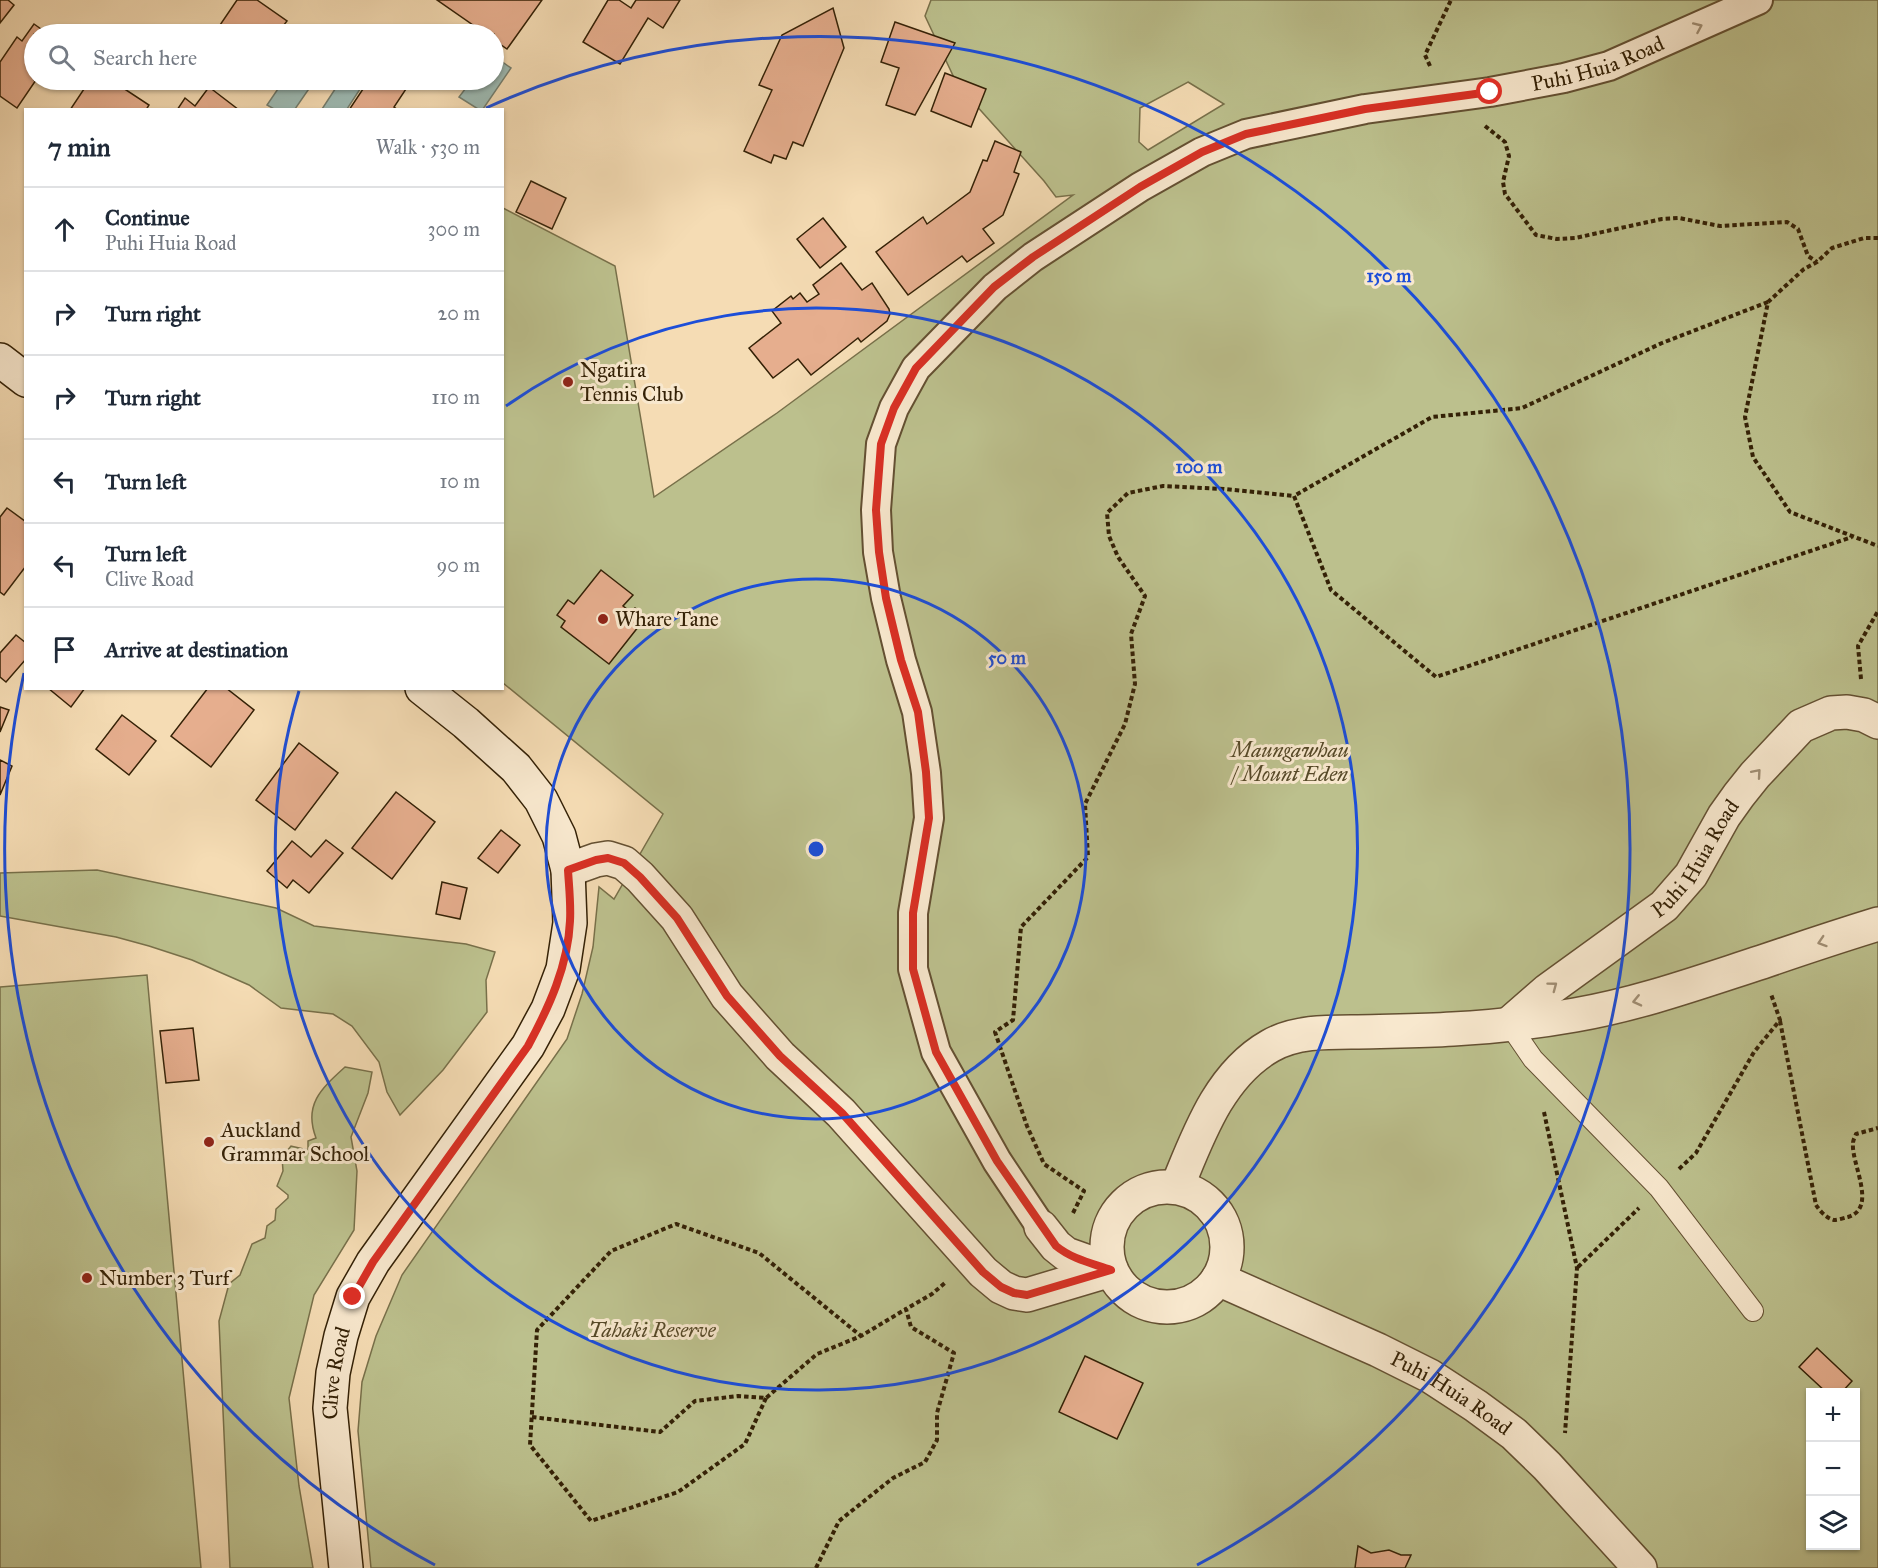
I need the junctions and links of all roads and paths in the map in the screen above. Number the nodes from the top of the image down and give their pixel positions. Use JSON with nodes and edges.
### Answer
{"nodes":[{"id":1,"x":1451,"y":0,"type":"edge"},
{"id":2,"x":1758,"y":0,"type":"edge"},
{"id":3,"x":1425,"y":55,"type":"dead end"},
{"id":4,"x":1462,"y":97,"type":"junction"},
{"id":5,"x":1878,"y":238,"type":"edge"},
{"id":6,"x":1816,"y":262,"type":"junction"},
{"id":7,"x":1768,"y":302,"type":"junction"},
{"id":8,"x":0,"y":360,"type":"edge"},
{"id":9,"x":24,"y":378,"type":"edge"},
{"id":10,"x":1294,"y":496,"type":"junction"},
{"id":11,"x":1852,"y":537,"type":"junction"},
{"id":12,"x":1878,"y":546,"type":"edge"},
{"id":13,"x":1878,"y":610,"type":"edge"},
{"id":14,"x":425,"y":690,"type":"edge"},
{"id":15,"x":1871,"y":719,"type":"edge"},
{"id":16,"x":568,"y":870,"type":"junction"},
{"id":17,"x":1878,"y":924,"type":"edge"},
{"id":18,"x":1761,"y":962,"type":"junction"},
{"id":19,"x":1780,"y":1020,"type":"junction"},
{"id":20,"x":1509,"y":1024,"type":"junction"},
{"id":21,"x":1533,"y":1059,"type":"junction"},
{"id":22,"x":1878,"y":1128,"type":"edge"},
{"id":23,"x":1044,"y":1164,"type":"dead end"},
{"id":24,"x":1177,"y":1187,"type":"junction"},
{"id":25,"x":1659,"y":1188,"type":"junction"},
{"id":26,"x":1041,"y":1227,"type":"joint"},
{"id":27,"x":1577,"y":1268,"type":"junction"},
{"id":28,"x":1111,"y":1270,"type":"junction"},
{"id":29,"x":1218,"y":1279,"type":"junction"},
{"id":30,"x":932,"y":1294,"type":"dead end"},
{"id":31,"x":906,"y":1309,"type":"junction"},
{"id":32,"x":1753,"y":1311,"type":"dead end"},
{"id":33,"x":861,"y":1336,"type":"junction"},
{"id":34,"x":766,"y":1398,"type":"junction"},
{"id":35,"x":532,"y":1417,"type":"junction"},
{"id":36,"x":1562,"y":1482,"type":"junction"},
{"id":37,"x":346,"y":1568,"type":"edge"},
{"id":38,"x":818,"y":1568,"type":"edge"},
{"id":39,"x":1640,"y":1568,"type":"edge"}],
"edges":[{"from":1,"to":3,"type":"path"},
{"from":4,"to":2,"type":"street","name":"Puhi Huia Road","one_way":true},
{"from":4,"to":6,"type":"path"},
{"from":4,"to":26,"type":"street","name":"Puhi Huia Road"},
{"from":5,"to":6,"type":"path"},
{"from":6,"to":7,"type":"path"},
{"from":7,"to":10,"type":"path"},
{"from":7,"to":11,"type":"path"},
{"from":8,"to":9,"type":"street"},
{"from":10,"to":11,"type":"path"},
{"from":10,"to":23,"type":"path"},
{"from":11,"to":12,"type":"path"},
{"from":13,"to":15,"type":"path"},
{"from":14,"to":16,"type":"street","name":"Clive Road"},
{"from":20,"to":15,"type":"street","name":"Puhi Huia Road","one_way":true},
{"from":16,"to":28,"type":"street"},
{"from":16,"to":37,"type":"street","name":"Clive Road"},
{"from":17,"to":18,"type":"street","one_way":true},
{"from":18,"to":19,"type":"path"},
{"from":18,"to":20,"type":"street","one_way":true},
{"from":19,"to":22,"type":"path"},
{"from":19,"to":25,"type":"path"},
{"from":20,"to":21,"type":"lane"},
{"from":20,"to":24,"type":"street"},
{"from":21,"to":25,"type":"lane"},
{"from":21,"to":27,"type":"path"},
{"from":24,"to":28,"type":"street"},
{"from":24,"to":29,"type":"street"},
{"from":25,"to":27,"type":"path"},
{"from":25,"to":32,"type":"lane"},
{"from":26,"to":28,"type":"street","name":"Puhi Huia Road"},
{"from":27,"to":36,"type":"path"},
{"from":28,"to":29,"type":"street"},
{"from":29,"to":36,"type":"street","name":"Puhi Huia Road"},
{"from":30,"to":31,"type":"path"},
{"from":31,"to":33,"type":"path"},
{"from":31,"to":38,"type":"path"},
{"from":33,"to":34,"type":"path"},
{"from":33,"to":35,"type":"path"},
{"from":34,"to":35,"type":"path"},
{"from":34,"to":35,"type":"path"},
{"from":36,"to":39,"type":"street","name":"Puhi Huia Road"}]}
